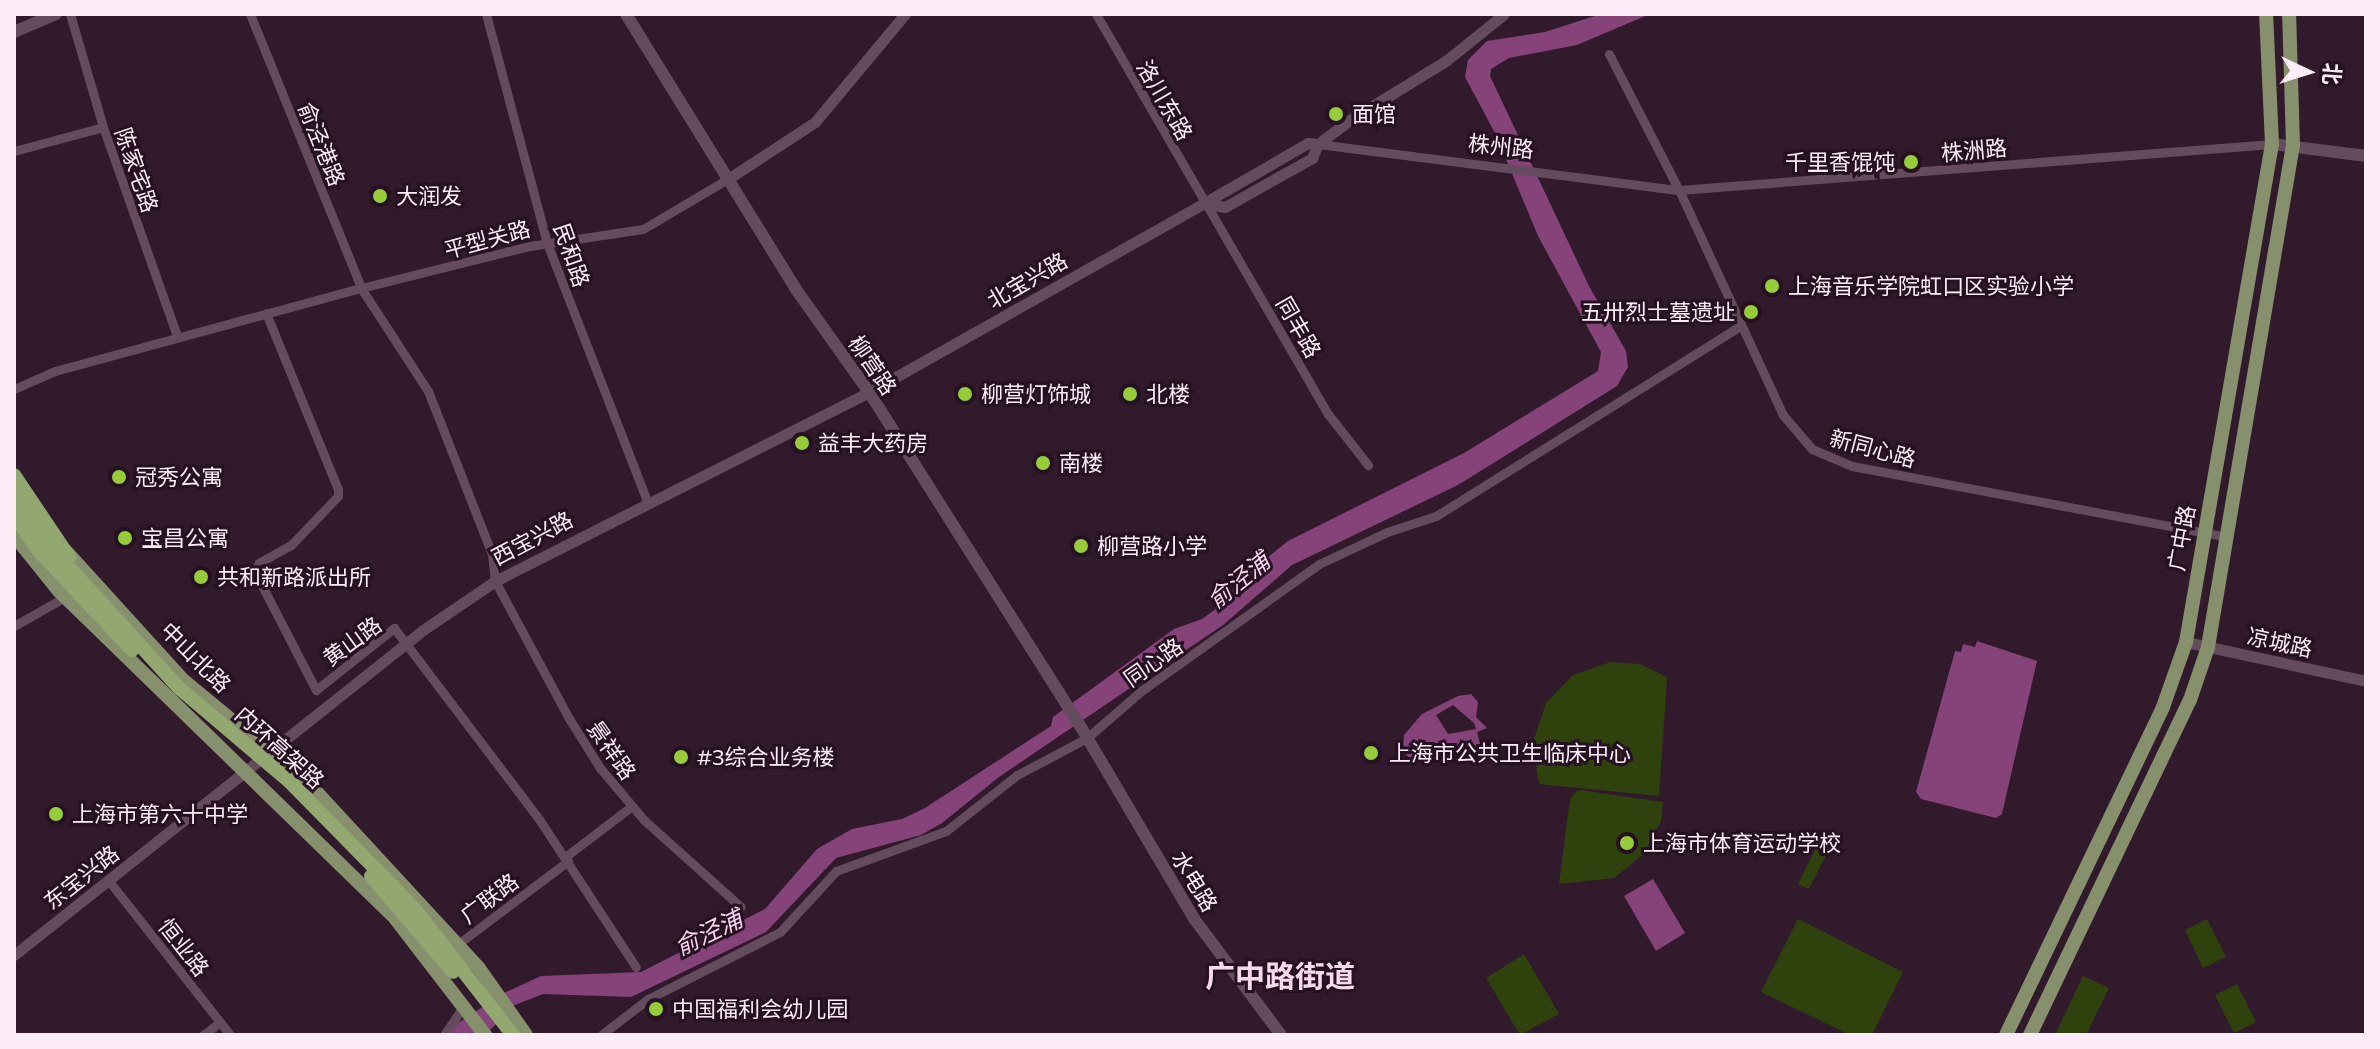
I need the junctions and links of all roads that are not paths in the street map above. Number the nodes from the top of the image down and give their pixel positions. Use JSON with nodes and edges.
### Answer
{"nodes":[{"id":1,"x":56,"y":14,"type":"edge"},
{"id":2,"x":70,"y":14,"type":"edge"},
{"id":3,"x":250,"y":14,"type":"edge"},
{"id":4,"x":486,"y":14,"type":"edge"},
{"id":5,"x":626,"y":14,"type":"edge"},
{"id":6,"x":905,"y":14,"type":"edge"},
{"id":7,"x":1096,"y":14,"type":"edge"},
{"id":8,"x":1504,"y":14,"type":"edge"},
{"id":9,"x":2266,"y":14,"type":"edge"},
{"id":10,"x":2289,"y":14,"type":"edge"},
{"id":11,"x":14,"y":32,"type":"edge"},
{"id":12,"x":1609,"y":54,"type":"dead end"},
{"id":13,"x":103,"y":127,"type":"junction"},
{"id":14,"x":1318,"y":144,"type":"junction"},
{"id":15,"x":2272,"y":144,"type":"junction"},
{"id":16,"x":2293,"y":145,"type":"junction"},
{"id":17,"x":14,"y":151,"type":"edge"},
{"id":18,"x":2366,"y":156,"type":"edge"},
{"id":19,"x":731,"y":177,"type":"junction"},
{"id":20,"x":1679,"y":190,"type":"junction"},
{"id":21,"x":1204,"y":203,"type":"junction"},
{"id":22,"x":547,"y":243,"type":"junction"},
{"id":23,"x":361,"y":288,"type":"junction"},
{"id":24,"x":266,"y":313,"type":"junction"},
{"id":25,"x":1739,"y":327,"type":"junction"},
{"id":26,"x":177,"y":336,"type":"junction"},
{"id":27,"x":14,"y":389,"type":"edge"},
{"id":28,"x":869,"y":392,"type":"junction"},
{"id":29,"x":1368,"y":465,"type":"dead end"},
{"id":30,"x":14,"y":475,"type":"edge"},
{"id":31,"x":14,"y":485,"type":"edge"},
{"id":32,"x":14,"y":496,"type":"edge"},
{"id":33,"x":647,"y":501,"type":"junction"},
{"id":34,"x":14,"y":515,"type":"edge"},
{"id":35,"x":2205,"y":532,"type":"junction"},
{"id":36,"x":14,"y":535,"type":"edge"},
{"id":37,"x":2223,"y":536,"type":"junction"},
{"id":38,"x":495,"y":581,"type":"junction"},
{"id":39,"x":65,"y":597,"type":"junction"},
{"id":40,"x":96,"y":597,"type":"junction"},
{"id":41,"x":14,"y":626,"type":"edge"},
{"id":42,"x":2186,"y":642,"type":"junction"},
{"id":43,"x":406,"y":644,"type":"junction"},
{"id":44,"x":2208,"y":647,"type":"junction"},
{"id":45,"x":2366,"y":681,"type":"edge"},
{"id":46,"x":1084,"y":734,"type":"junction"},
{"id":47,"x":271,"y":755,"type":"junction"},
{"id":48,"x":248,"y":772,"type":"junction"},
{"id":49,"x":632,"y":806,"type":"junction"},
{"id":50,"x":567,"y":859,"type":"junction"},
{"id":51,"x":109,"y":881,"type":"junction"},
{"id":52,"x":741,"y":907,"type":"dead end"},
{"id":53,"x":457,"y":945,"type":"junction"},
{"id":54,"x":14,"y":955,"type":"edge"},
{"id":55,"x":432,"y":964,"type":"junction"},
{"id":56,"x":636,"y":967,"type":"dead end"},
{"id":57,"x":465,"y":1007,"type":"junction"},
{"id":58,"x":220,"y":1022,"type":"junction"},
{"id":59,"x":203,"y":1035,"type":"edge"},
{"id":60,"x":230,"y":1035,"type":"edge"},
{"id":61,"x":444,"y":1035,"type":"edge"},
{"id":62,"x":485,"y":1035,"type":"edge"},
{"id":63,"x":501,"y":1035,"type":"edge"},
{"id":64,"x":513,"y":1035,"type":"edge"},
{"id":65,"x":526,"y":1035,"type":"edge"},
{"id":66,"x":601,"y":1035,"type":"edge"},
{"id":67,"x":1281,"y":1035,"type":"edge"},
{"id":68,"x":2006,"y":1035,"type":"edge"},
{"id":69,"x":2030,"y":1035,"type":"edge"}],
"edges":[{"from":1,"to":11,"type":"main road"},
{"from":2,"to":13,"type":"street","name":"陈家宅路"},
{"from":3,"to":23,"type":"street","name":"俞泾港路"},
{"from":4,"to":22,"type":"street","name":"民和路"},
{"from":5,"to":19,"type":"main road","name":"柳营路"},
{"from":6,"to":19,"type":"street","name":"平型关路"},
{"from":7,"to":21,"type":"street","name":"洛川东路"},
{"from":8,"to":14,"type":"street","name":"北宝兴路"},
{"from":9,"to":15,"type":"main road","name":"广中路"},
{"from":10,"to":16,"type":"main road","name":"广中路"},
{"from":12,"to":20,"type":"street","name":"新同心路"},
{"from":13,"to":17,"type":"street"},
{"from":13,"to":26,"type":"street","name":"陈家宅路"},
{"from":14,"to":20,"type":"street","name":"株州路"},
{"from":14,"to":21,"type":"street","name":"北宝兴路"},
{"from":15,"to":16,"type":"main road"},
{"from":15,"to":20,"type":"street","name":"株洲路"},
{"from":15,"to":35,"type":"main road","name":"广中路"},
{"from":16,"to":18,"type":"main road"},
{"from":16,"to":37,"type":"main road","name":"广中路"},
{"from":19,"to":22,"type":"street","name":"平型关路"},
{"from":19,"to":28,"type":"main road","name":"柳营路"},
{"from":20,"to":25,"type":"street","name":"新同心路"},
{"from":21,"to":28,"type":"street","name":"北宝兴路"},
{"from":21,"to":29,"type":"street","name":"同丰路"},
{"from":22,"to":23,"type":"street","name":"平型关路"},
{"from":22,"to":33,"type":"street","name":"民和路"},
{"from":23,"to":24,"type":"street","name":"平型关路"},
{"from":23,"to":38,"type":"street","name":"俞泾港路"},
{"from":24,"to":26,"type":"street","name":"平型关路"},
{"from":24,"to":43,"type":"street","name":"黄山路"},
{"from":25,"to":35,"type":"street","name":"新同心路"},
{"from":25,"to":46,"type":"street","name":"同心路"},
{"from":26,"to":27,"type":"street","name":"平型关路"},
{"from":28,"to":33,"type":"street","name":"西宝兴路"},
{"from":28,"to":46,"type":"main road","name":"柳营路"},
{"from":30,"to":40,"type":"highway"},
{"from":31,"to":47,"type":"main road","name":"中山北路"},
{"from":32,"to":40,"type":"highway","name":"内环高架路"},
{"from":33,"to":38,"type":"street","name":"西宝兴路"},
{"from":34,"to":63,"type":"highway","name":"内环高架路"},
{"from":35,"to":37,"type":"street","name":"新同心路"},
{"from":35,"to":42,"type":"main road","name":"广中路"},
{"from":36,"to":39,"type":"main road"},
{"from":37,"to":44,"type":"main road","name":"广中路"},
{"from":38,"to":43,"type":"street","name":"西宝兴路"},
{"from":38,"to":49,"type":"street","name":"景祥路"},
{"from":39,"to":41,"type":"street"},
{"from":39,"to":48,"type":"main road"},
{"from":40,"to":64,"type":"highway","name":"内环高架路"},
{"from":42,"to":44,"type":"street","name":"凉城路"},
{"from":42,"to":68,"type":"main road","name":"广中路"},
{"from":43,"to":47,"type":"street","name":"西宝兴路"},
{"from":43,"to":50,"type":"street","name":"黄山路"},
{"from":44,"to":45,"type":"street","name":"凉城路"},
{"from":44,"to":69,"type":"main road","name":"广中路"},
{"from":46,"to":66,"type":"street","name":"同心路"},
{"from":46,"to":67,"type":"main road","name":"水电路"},
{"from":47,"to":48,"type":"street","name":"西宝兴路"},
{"from":47,"to":53,"type":"main road","name":"中山北路"},
{"from":48,"to":51,"type":"street","name":"东宝兴路"},
{"from":48,"to":55,"type":"main road"},
{"from":49,"to":50,"type":"street","name":"广联路"},
{"from":49,"to":52,"type":"street","name":"景祥路"},
{"from":50,"to":53,"type":"street","name":"广联路"},
{"from":50,"to":56,"type":"street","name":"黄山路"},
{"from":51,"to":54,"type":"street","name":"东宝兴路"},
{"from":51,"to":58,"type":"street","name":"恒业路"},
{"from":53,"to":55,"type":"street","name":"广联路"},
{"from":53,"to":65,"type":"main road","name":"中山北路"},
{"from":55,"to":57,"type":"main road"},
{"from":57,"to":61,"type":"street"},
{"from":57,"to":62,"type":"main road"},
{"from":58,"to":59,"type":"street"},
{"from":58,"to":60,"type":"street","name":"恒业路"}]}
